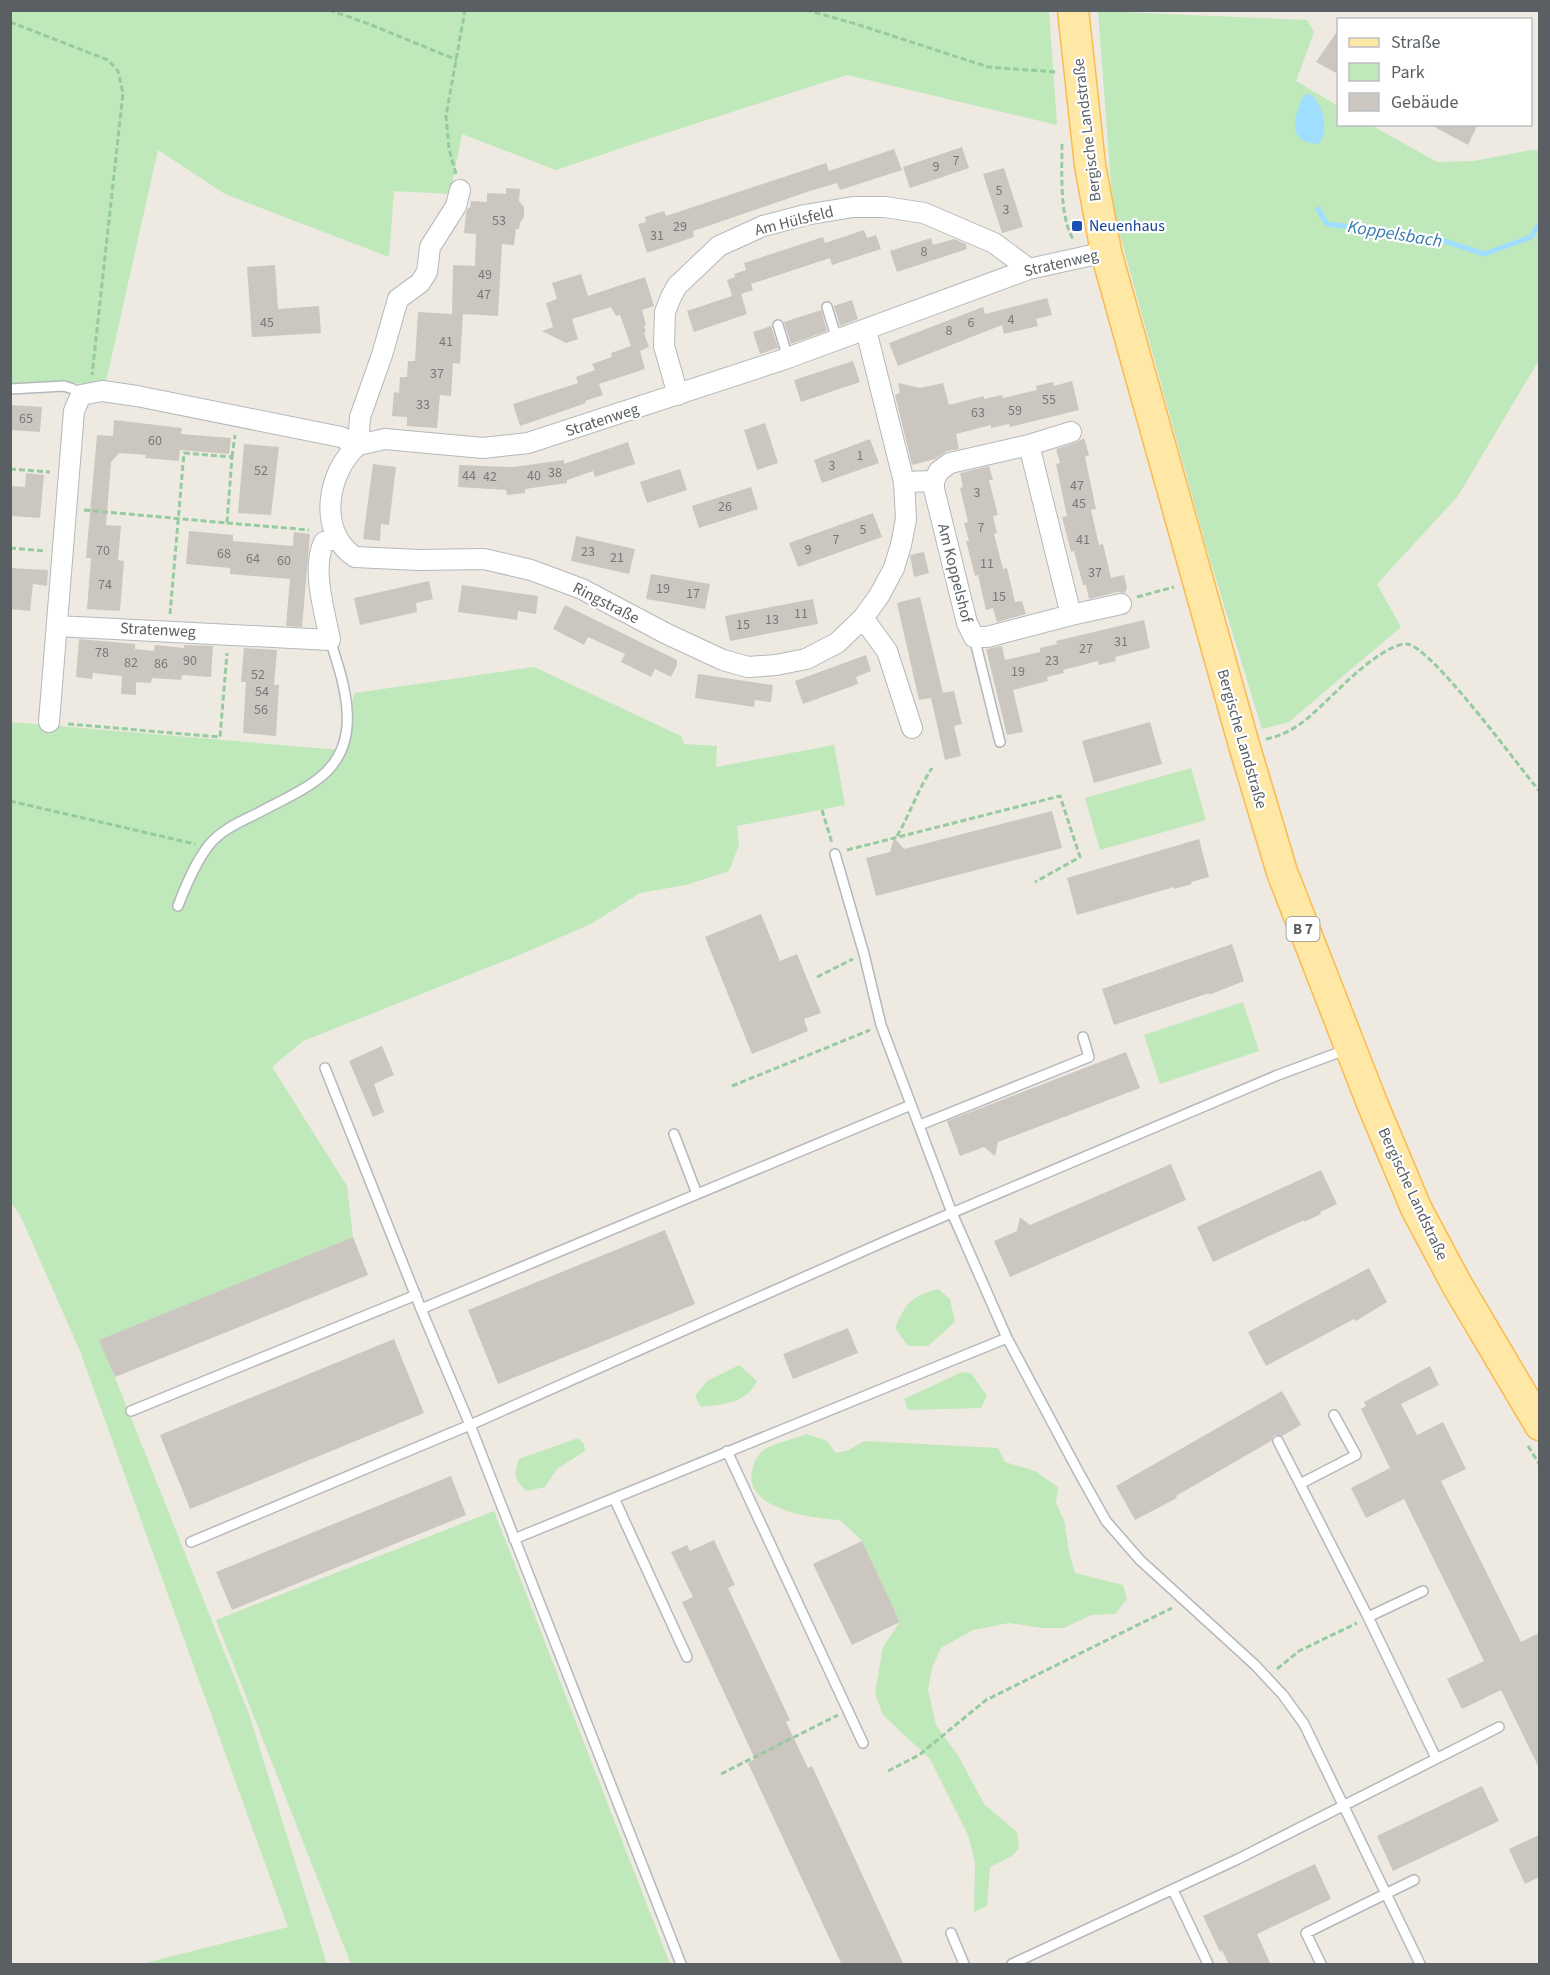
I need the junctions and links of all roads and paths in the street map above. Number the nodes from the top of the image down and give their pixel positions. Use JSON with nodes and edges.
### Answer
{"nodes":[{"id":1,"x":329,"y":10,"type":"edge"},
{"id":2,"x":465,"y":10,"type":"edge"},
{"id":3,"x":806,"y":10,"type":"edge"},
{"id":4,"x":1073,"y":10,"type":"edge"},
{"id":5,"x":10,"y":22,"type":"edge"},
{"id":6,"x":457,"y":60,"type":"junction"},
{"id":7,"x":1058,"y":72,"type":"dead end"},
{"id":8,"x":460,"y":190,"type":"joint"},
{"id":9,"x":1077,"y":226,"type":"dead end"},
{"id":10,"x":1068,"y":227,"type":"dead end"},
{"id":11,"x":1106,"y":252,"type":"junction"},
{"id":12,"x":1029,"y":269,"type":"junction"},
{"id":13,"x":827,"y":307,"type":"dead end"},
{"id":14,"x":778,"y":325,"type":"dead end"},
{"id":15,"x":866,"y":330,"type":"junction"},
{"id":16,"x":837,"y":340,"type":"junction"},
{"id":17,"x":788,"y":358,"type":"junction"},
{"id":18,"x":10,"y":389,"type":"edge"},
{"id":19,"x":86,"y":394,"type":"junction"},
{"id":20,"x":678,"y":395,"type":"junction"},
{"id":21,"x":1071,"y":432,"type":"dead end"},
{"id":22,"x":1029,"y":445,"type":"junction"},
{"id":23,"x":358,"y":446,"type":"junction"},
{"id":24,"x":10,"y":469,"type":"edge"},
{"id":25,"x":69,"y":474,"type":"junction"},
{"id":26,"x":934,"y":481,"type":"junction"},
{"id":27,"x":904,"y":482,"type":"junction"},
{"id":28,"x":67,"y":508,"type":"junction"},
{"id":29,"x":179,"y":519,"type":"junction"},
{"id":30,"x":227,"y":523,"type":"junction"},
{"id":31,"x":334,"y":532,"type":"junction"},
{"id":32,"x":10,"y":548,"type":"edge"},
{"id":33,"x":63,"y":552,"type":"junction"},
{"id":34,"x":1176,"y":587,"type":"dead end"},
{"id":35,"x":1121,"y":604,"type":"joint"},
{"id":36,"x":1071,"y":615,"type":"junction"},
{"id":37,"x":863,"y":618,"type":"junction"},
{"id":38,"x":57,"y":626,"type":"junction"},
{"id":39,"x":168,"y":631,"type":"junction"},
{"id":40,"x":229,"y":634,"type":"junction"},
{"id":41,"x":974,"y":637,"type":"junction"},
{"id":42,"x":330,"y":640,"type":"junction"},
{"id":43,"x":49,"y":722,"type":"joint"},
{"id":44,"x":912,"y":728,"type":"dead end"},
{"id":45,"x":1000,"y":742,"type":"dead end"},
{"id":46,"x":1244,"y":745,"type":"junction"},
{"id":47,"x":932,"y":768,"type":"dead end"},
{"id":48,"x":1539,"y":792,"type":"edge"},
{"id":49,"x":10,"y":801,"type":"edge"},
{"id":50,"x":822,"y":810,"type":"dead end"},
{"id":51,"x":897,"y":836,"type":"junction"},
{"id":52,"x":208,"y":847,"type":"junction"},
{"id":53,"x":860,"y":847,"type":"dead end"},
{"id":54,"x":835,"y":854,"type":"joint"},
{"id":55,"x":1035,"y":882,"type":"dead end"},
{"id":56,"x":178,"y":906,"type":"dead end"},
{"id":57,"x":864,"y":954,"type":"junction"},
{"id":58,"x":817,"y":977,"type":"dead end"},
{"id":59,"x":881,"y":1025,"type":"junction"},
{"id":60,"x":1083,"y":1038,"type":"dead end"},
{"id":61,"x":1350,"y":1048,"type":"junction"},
{"id":62,"x":325,"y":1068,"type":"dead end"},
{"id":63,"x":732,"y":1086,"type":"dead end"},
{"id":64,"x":912,"y":1105,"type":"junction"},
{"id":65,"x":920,"y":1125,"type":"junction"},
{"id":66,"x":674,"y":1134,"type":"dead end"},
{"id":67,"x":697,"y":1194,"type":"junction"},
{"id":68,"x":952,"y":1213,"type":"junction"},
{"id":69,"x":416,"y":1295,"type":"junction"},
{"id":70,"x":421,"y":1309,"type":"junction"},
{"id":71,"x":1007,"y":1338,"type":"junction"},
{"id":72,"x":130,"y":1411,"type":"dead end"},
{"id":73,"x":1334,"y":1415,"type":"dead end"},
{"id":74,"x":470,"y":1425,"type":"junction"},
{"id":75,"x":1539,"y":1425,"type":"edge"},
{"id":76,"x":1278,"y":1441,"type":"dead end"},
{"id":77,"x":727,"y":1451,"type":"junction"},
{"id":78,"x":1300,"y":1484,"type":"junction"},
{"id":79,"x":614,"y":1498,"type":"junction"},
{"id":80,"x":514,"y":1539,"type":"junction"},
{"id":81,"x":191,"y":1542,"type":"dead end"},
{"id":82,"x":1423,"y":1591,"type":"dead end"},
{"id":83,"x":1185,"y":1602,"type":"junction"},
{"id":84,"x":1368,"y":1617,"type":"junction"},
{"id":85,"x":687,"y":1657,"type":"dead end"},
{"id":86,"x":1267,"y":1678,"type":"junction"},
{"id":87,"x":848,"y":1710,"type":"junction"},
{"id":88,"x":1499,"y":1727,"type":"dead end"},
{"id":89,"x":862,"y":1743,"type":"dead end"},
{"id":90,"x":1436,"y":1758,"type":"junction"},
{"id":91,"x":888,"y":1771,"type":"dead end"},
{"id":92,"x":721,"y":1774,"type":"dead end"},
{"id":93,"x":1342,"y":1805,"type":"junction"},
{"id":94,"x":1414,"y":1880,"type":"dead end"},
{"id":95,"x":1173,"y":1890,"type":"junction"},
{"id":96,"x":1385,"y":1894,"type":"junction"},
{"id":97,"x":951,"y":1933,"type":"dead end"},
{"id":98,"x":681,"y":1965,"type":"edge"},
{"id":99,"x":964,"y":1965,"type":"edge"},
{"id":100,"x":1012,"y":1965,"type":"edge"},
{"id":101,"x":1208,"y":1965,"type":"edge"},
{"id":102,"x":1321,"y":1965,"type":"edge"},
{"id":103,"x":1420,"y":1965,"type":"edge"}],
"edges":[{"from":1,"to":6,"type":"path"},
{"from":2,"to":6,"type":"path"},
{"from":3,"to":7,"type":"path"},
{"from":4,"to":11,"type":"main road","name":"Bergische Landstraße","number":"B 7"},
{"from":5,"to":19,"type":"path"},
{"from":6,"to":8,"type":"path"},
{"from":8,"to":23,"type":"street"},
{"from":9,"to":10,"type":"path"},
{"from":11,"to":12,"type":"street","name":"Stratenweg"},
{"from":11,"to":46,"type":"main road","name":"Bergische Landstraße","number":"B 7"},
{"from":12,"to":15,"type":"street","name":"Stratenweg"},
{"from":12,"to":20,"type":"street","name":"Am Hülsfeld"},
{"from":13,"to":16,"type":"lane"},
{"from":14,"to":17,"type":"lane"},
{"from":15,"to":16,"type":"street","name":"Stratenweg"},
{"from":15,"to":27,"type":"street","name":"Ringstraße"},
{"from":16,"to":17,"type":"street","name":"Stratenweg"},
{"from":17,"to":20,"type":"street","name":"Stratenweg"},
{"from":18,"to":19,"type":"lane"},
{"from":19,"to":23,"type":"street"},
{"from":19,"to":25,"type":"street"},
{"from":20,"to":23,"type":"street","name":"Stratenweg"},
{"from":21,"to":22,"type":"street"},
{"from":22,"to":26,"type":"street"},
{"from":22,"to":36,"type":"street"},
{"from":23,"to":31,"type":"street"},
{"from":24,"to":25,"type":"path"},
{"from":25,"to":28,"type":"street"},
{"from":26,"to":27,"type":"street"},
{"from":26,"to":41,"type":"street","name":"Am Koppelshof"},
{"from":27,"to":37,"type":"street","name":"Ringstraße"},
{"from":28,"to":29,"type":"path"},
{"from":28,"to":33,"type":"street"},
{"from":29,"to":30,"type":"path"},
{"from":29,"to":30,"type":"path"},
{"from":29,"to":39,"type":"path"},
{"from":30,"to":31,"type":"path"},
{"from":31,"to":37,"type":"street","name":"Ringstraße"},
{"from":31,"to":42,"type":"street"},
{"from":32,"to":33,"type":"path"},
{"from":33,"to":38,"type":"street"},
{"from":34,"to":35,"type":"path"},
{"from":35,"to":36,"type":"street","name":"Am Koppelshof"},
{"from":36,"to":41,"type":"street","name":"Am Koppelshof"},
{"from":37,"to":44,"type":"street"},
{"from":38,"to":39,"type":"street","name":"Stratenweg"},
{"from":38,"to":43,"type":"street"},
{"from":39,"to":40,"type":"street","name":"Stratenweg"},
{"from":40,"to":42,"type":"street","name":"Stratenweg"},
{"from":40,"to":43,"type":"path"},
{"from":41,"to":45,"type":"lane"},
{"from":42,"to":52,"type":"lane"},
{"from":46,"to":48,"type":"path"},
{"from":46,"to":61,"type":"main road","name":"Bergische Landstraße","number":"B 7"},
{"from":47,"to":51,"type":"path"},
{"from":49,"to":52,"type":"path"},
{"from":50,"to":54,"type":"path"},
{"from":51,"to":53,"type":"path"},
{"from":51,"to":55,"type":"path"},
{"from":52,"to":56,"type":"lane"},
{"from":54,"to":57,"type":"lane"},
{"from":57,"to":58,"type":"path"},
{"from":57,"to":59,"type":"lane"},
{"from":59,"to":63,"type":"path"},
{"from":59,"to":64,"type":"lane"},
{"from":60,"to":65,"type":"lane"},
{"from":61,"to":68,"type":"lane"},
{"from":61,"to":75,"type":"main road","name":"Bergische Landstraße","number":"B 7"},
{"from":62,"to":69,"type":"lane"},
{"from":64,"to":65,"type":"lane"},
{"from":64,"to":67,"type":"lane"},
{"from":65,"to":68,"type":"lane"},
{"from":66,"to":67,"type":"lane"},
{"from":67,"to":70,"type":"lane"},
{"from":68,"to":71,"type":"lane"},
{"from":68,"to":74,"type":"lane"},
{"from":69,"to":70,"type":"lane"},
{"from":69,"to":72,"type":"lane"},
{"from":70,"to":74,"type":"lane"},
{"from":71,"to":77,"type":"lane"},
{"from":71,"to":83,"type":"lane"},
{"from":73,"to":78,"type":"lane"},
{"from":74,"to":80,"type":"lane"},
{"from":74,"to":81,"type":"lane"},
{"from":76,"to":78,"type":"lane"},
{"from":77,"to":79,"type":"lane"},
{"from":77,"to":87,"type":"lane"},
{"from":78,"to":84,"type":"lane"},
{"from":79,"to":80,"type":"lane"},
{"from":79,"to":85,"type":"lane"},
{"from":80,"to":98,"type":"lane"},
{"from":82,"to":84,"type":"lane"},
{"from":83,"to":86,"type":"lane"},
{"from":83,"to":91,"type":"path"},
{"from":84,"to":86,"type":"path"},
{"from":84,"to":90,"type":"lane"},
{"from":86,"to":93,"type":"lane"},
{"from":87,"to":89,"type":"lane"},
{"from":87,"to":92,"type":"path"},
{"from":88,"to":90,"type":"lane"},
{"from":90,"to":93,"type":"lane"},
{"from":93,"to":95,"type":"lane"},
{"from":93,"to":96,"type":"lane"},
{"from":94,"to":96,"type":"lane"},
{"from":95,"to":100,"type":"lane"},
{"from":95,"to":101,"type":"lane"},
{"from":96,"to":102,"type":"lane"},
{"from":96,"to":103,"type":"lane"},
{"from":97,"to":99,"type":"lane"}]}
